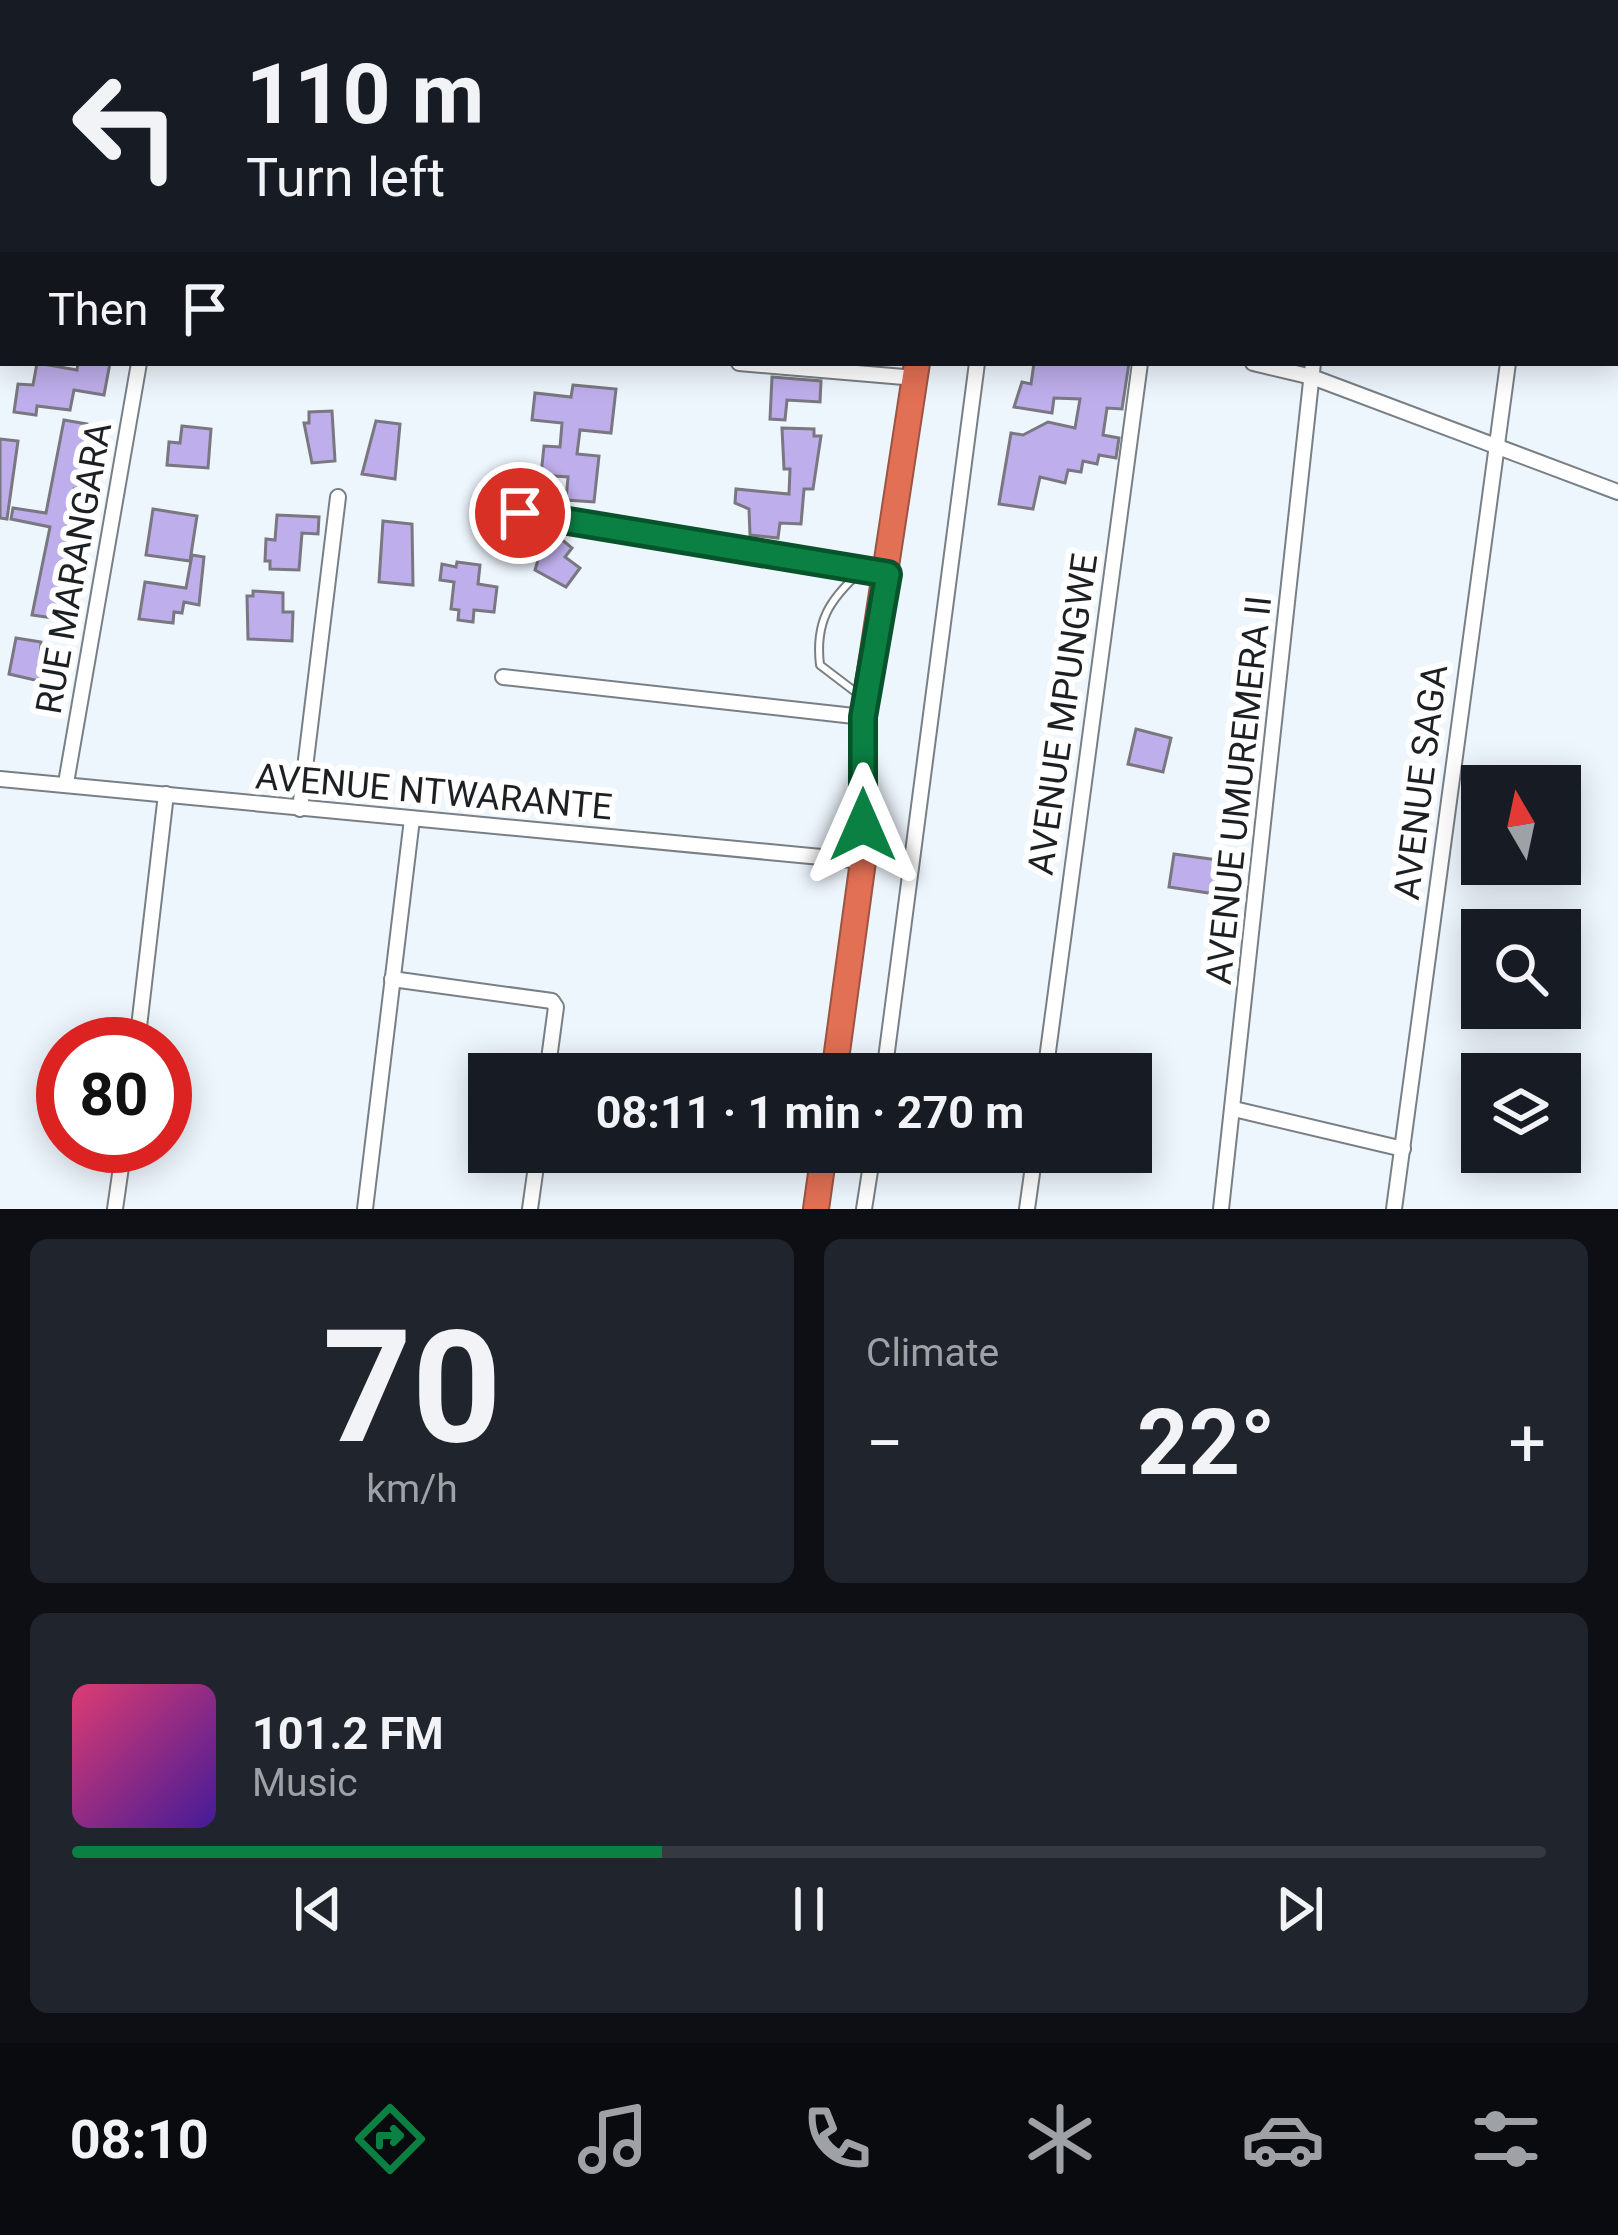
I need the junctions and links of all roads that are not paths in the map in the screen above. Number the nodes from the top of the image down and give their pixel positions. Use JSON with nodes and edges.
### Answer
{"nodes":[{"id":1,"x":138,"y":366,"type":"edge"},
{"id":2,"x":815,"y":366,"type":"edge"},
{"id":3,"x":977,"y":366,"type":"edge"},
{"id":4,"x":1140,"y":366,"type":"edge"},
{"id":5,"x":1278,"y":366,"type":"edge"},
{"id":6,"x":1507,"y":366,"type":"edge"},
{"id":7,"x":916,"y":370,"type":"edge"},
{"id":8,"x":1312,"y":370,"type":"edge"},
{"id":9,"x":1493,"y":447,"type":"junction"},
{"id":10,"x":1618,"y":492,"type":"edge"},
{"id":11,"x":338,"y":497,"type":"dead end"},
{"id":12,"x":520,"y":513,"type":"dead end"},
{"id":13,"x":862,"y":570,"type":"junction"},
{"id":14,"x":888,"y":574,"type":"junction"},
{"id":15,"x":503,"y":677,"type":"dead end"},
{"id":16,"x":865,"y":708,"type":"junction"},
{"id":17,"x":0,"y":779,"type":"edge"},
{"id":18,"x":66,"y":784,"type":"junction"},
{"id":19,"x":166,"y":794,"type":"junction"},
{"id":20,"x":300,"y":809,"type":"junction"},
{"id":21,"x":412,"y":819,"type":"junction"},
{"id":22,"x":863,"y":861,"type":"junction"},
{"id":23,"x":392,"y":979,"type":"junction"},
{"id":24,"x":139,"y":1017,"type":"edge"},
{"id":25,"x":550,"y":1053,"type":"edge"},
{"id":26,"x":837,"y":1053,"type":"edge"},
{"id":27,"x":887,"y":1053,"type":"edge"},
{"id":28,"x":1048,"y":1053,"type":"edge"},
{"id":29,"x":1234,"y":1109,"type":"junction"},
{"id":30,"x":1402,"y":1149,"type":"junction"},
{"id":31,"x":120,"y":1173,"type":"edge"},
{"id":32,"x":535,"y":1173,"type":"edge"},
{"id":33,"x":821,"y":1173,"type":"edge"},
{"id":34,"x":870,"y":1173,"type":"edge"},
{"id":35,"x":1032,"y":1173,"type":"edge"},
{"id":36,"x":115,"y":1209,"type":"edge"},
{"id":37,"x":365,"y":1209,"type":"edge"},
{"id":38,"x":530,"y":1209,"type":"edge"},
{"id":39,"x":816,"y":1209,"type":"edge"},
{"id":40,"x":864,"y":1209,"type":"edge"},
{"id":41,"x":1027,"y":1209,"type":"edge"},
{"id":42,"x":1221,"y":1209,"type":"edge"},
{"id":43,"x":1394,"y":1209,"type":"edge"}],
"edges":[{"from":1,"to":18,"type":"street","name":"RUE MARANGARA"},
{"from":2,"to":7,"type":"street"},
{"from":3,"to":27,"type":"street"},
{"from":4,"to":28,"type":"street","name":"AVENUE MPUNGWE"},
{"from":5,"to":8,"type":"street"},
{"from":6,"to":9,"type":"street","name":"AVENUE SAGA"},
{"from":7,"to":14,"type":"highway"},
{"from":8,"to":9,"type":"street"},
{"from":8,"to":29,"type":"street","name":"AVENUE UMUREMERA II"},
{"from":9,"to":10,"type":"street"},
{"from":9,"to":30,"type":"street","name":"AVENUE SAGA"},
{"from":11,"to":20,"type":"street"},
{"from":12,"to":13,"type":"street"},
{"from":13,"to":14,"type":"street"},
{"from":13,"to":16,"type":"lane"},
{"from":14,"to":16,"type":"highway"},
{"from":15,"to":16,"type":"street"},
{"from":16,"to":22,"type":"highway"},
{"from":17,"to":18,"type":"street","name":"AVENUE NTWARANTE"},
{"from":18,"to":19,"type":"street","name":"AVENUE NTWARANTE"},
{"from":19,"to":20,"type":"street","name":"AVENUE NTWARANTE"},
{"from":19,"to":24,"type":"street"},
{"from":20,"to":21,"type":"street","name":"AVENUE NTWARANTE"},
{"from":21,"to":22,"type":"street","name":"AVENUE NTWARANTE"},
{"from":21,"to":23,"type":"street"},
{"from":22,"to":26,"type":"highway"},
{"from":23,"to":25,"type":"street"},
{"from":23,"to":37,"type":"street"},
{"from":29,"to":30,"type":"street"},
{"from":29,"to":42,"type":"street","name":"AVENUE UMUREMERA II"},
{"from":30,"to":43,"type":"street","name":"AVENUE SAGA"},
{"from":31,"to":36,"type":"street"},
{"from":32,"to":38,"type":"street"},
{"from":33,"to":39,"type":"highway"},
{"from":34,"to":40,"type":"street"},
{"from":35,"to":41,"type":"street"}]}
